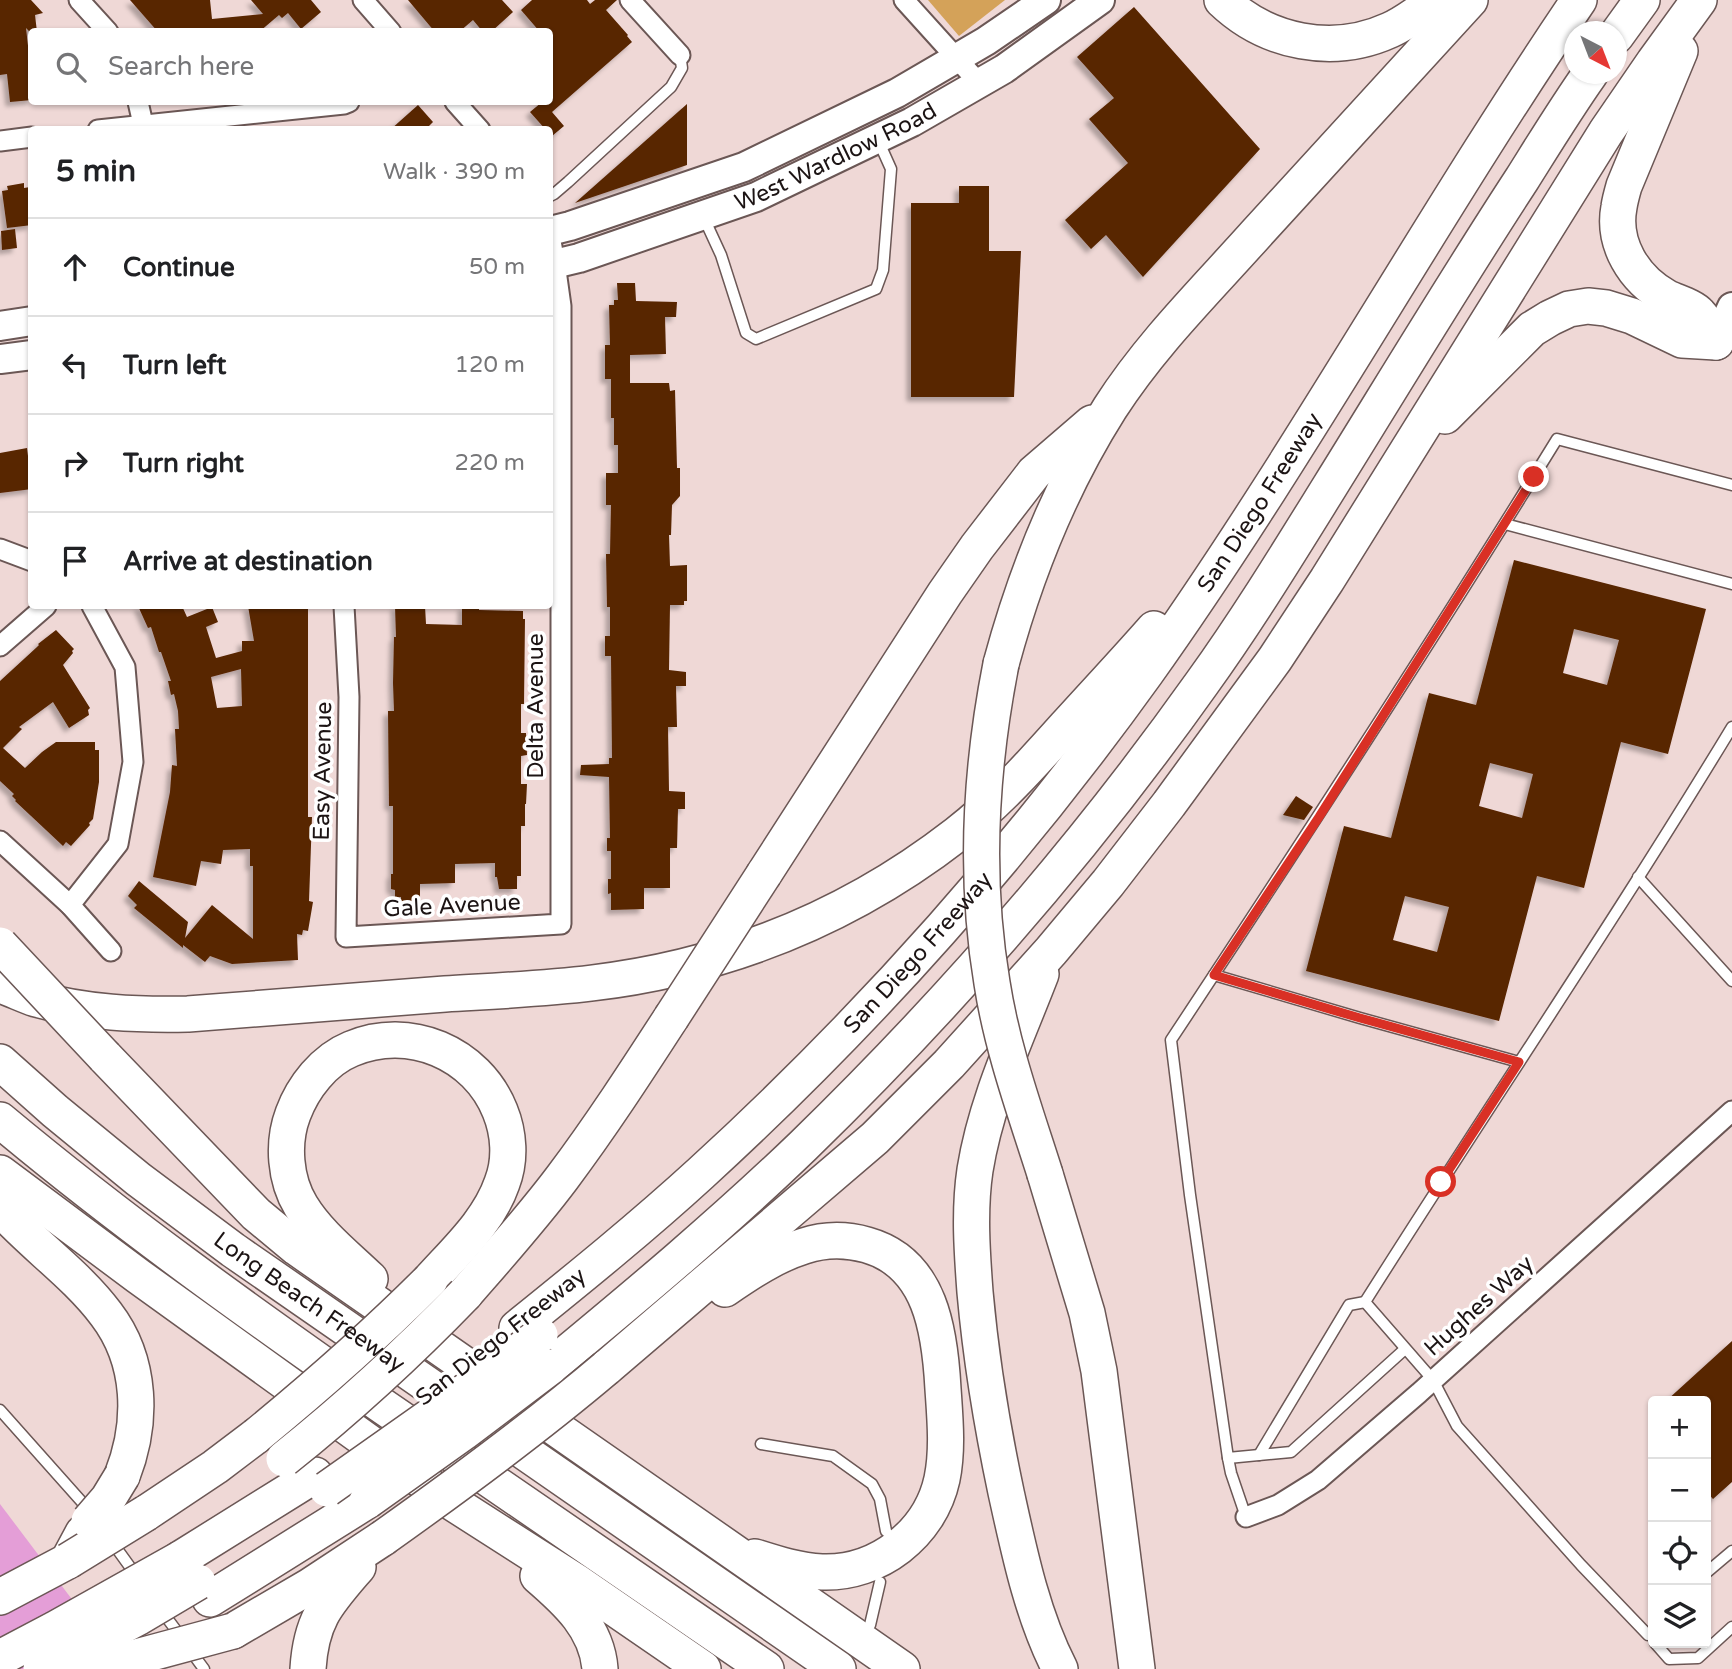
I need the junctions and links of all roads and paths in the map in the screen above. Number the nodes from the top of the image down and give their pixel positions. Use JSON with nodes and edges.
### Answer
{"nodes":[{"id":1,"x":79,"y":0,"type":"edge"},
{"id":2,"x":363,"y":0,"type":"edge"},
{"id":3,"x":630,"y":0,"type":"edge"},
{"id":4,"x":904,"y":0,"type":"edge"},
{"id":5,"x":1100,"y":0,"type":"edge"},
{"id":6,"x":1222,"y":0,"type":"edge"},
{"id":7,"x":1436,"y":0,"type":"edge"},
{"id":8,"x":1470,"y":0,"type":"edge"},
{"id":9,"x":1579,"y":0,"type":"edge"},
{"id":10,"x":1602,"y":0,"type":"edge"},
{"id":11,"x":1617,"y":0,"type":"edge"},
{"id":12,"x":1642,"y":0,"type":"edge"},
{"id":13,"x":1700,"y":0,"type":"edge"},
{"id":14,"x":1044,"y":1,"type":"edge"},
{"id":15,"x":1588,"y":21,"type":"edge"},
{"id":16,"x":1603,"y":21,"type":"edge"},
{"id":17,"x":1627,"y":21,"type":"edge"},
{"id":18,"x":104,"y":28,"type":"edge"},
{"id":19,"x":388,"y":28,"type":"edge"},
{"id":20,"x":680,"y":55,"type":"joint"},
{"id":21,"x":1564,"y":57,"type":"edge"},
{"id":22,"x":957,"y":58,"type":"junction"},
{"id":23,"x":1564,"y":79,"type":"edge"},
{"id":24,"x":979,"y":83,"type":"junction"},
{"id":25,"x":1583,"y":84,"type":"edge"},
{"id":26,"x":139,"y":105,"type":"edge"},
{"id":27,"x":334,"y":105,"type":"edge"},
{"id":28,"x":458,"y":105,"type":"edge"},
{"id":29,"x":143,"y":124,"type":"junction"},
{"id":30,"x":128,"y":126,"type":"edge"},
{"id":31,"x":476,"y":126,"type":"edge"},
{"id":32,"x":28,"y":138,"type":"edge"},
{"id":33,"x":878,"y":139,"type":"junction"},
{"id":34,"x":0,"y":141,"type":"edge"},
{"id":35,"x":553,"y":194,"type":"edge"},
{"id":36,"x":703,"y":216,"type":"junction"},
{"id":37,"x":553,"y":232,"type":"edge"},
{"id":38,"x":553,"y":264,"type":"edge"},
{"id":39,"x":553,"y":279,"type":"edge"},
{"id":40,"x":1732,"y":307,"type":"edge"},
{"id":41,"x":555,"y":309,"type":"edge"},
{"id":42,"x":28,"y":322,"type":"edge"},
{"id":43,"x":0,"y":326,"type":"edge"},
{"id":44,"x":1716,"y":342,"type":"junction"},
{"id":45,"x":28,"y":356,"type":"edge"},
{"id":46,"x":0,"y":359,"type":"edge"},
{"id":47,"x":1111,"y":407,"type":"junction"},
{"id":48,"x":1401,"y":461,"type":"junction"},
{"id":49,"x":1732,"y":485,"type":"edge"},
{"id":50,"x":1505,"y":524,"type":"junction"},
{"id":51,"x":1246,"y":527,"type":"junction"},
{"id":52,"x":0,"y":549,"type":"edge"},
{"id":53,"x":28,"y":560,"type":"edge"},
{"id":54,"x":1732,"y":584,"type":"edge"},
{"id":55,"x":43,"y":609,"type":"edge"},
{"id":56,"x":94,"y":609,"type":"edge"},
{"id":57,"x":344,"y":609,"type":"edge"},
{"id":58,"x":0,"y":646,"type":"edge"},
{"id":59,"x":1732,"y":727,"type":"edge"},
{"id":60,"x":0,"y":841,"type":"edge"},
{"id":61,"x":1638,"y":877,"type":"junction"},
{"id":62,"x":70,"y":905,"type":"junction"},
{"id":63,"x":561,"y":925,"type":"joint"},
{"id":64,"x":346,"y":937,"type":"joint"},
{"id":65,"x":0,"y":945,"type":"edge"},
{"id":66,"x":111,"y":951,"type":"dead end"},
{"id":67,"x":1051,"y":951,"type":"junction"},
{"id":68,"x":1214,"y":975,"type":"junction"},
{"id":69,"x":1732,"y":981,"type":"edge"},
{"id":70,"x":0,"y":985,"type":"edge"},
{"id":71,"x":0,"y":1062,"type":"edge"},
{"id":72,"x":1519,"y":1062,"type":"junction"},
{"id":73,"x":1732,"y":1111,"type":"edge"},
{"id":74,"x":0,"y":1119,"type":"edge"},
{"id":75,"x":0,"y":1173,"type":"edge"},
{"id":76,"x":0,"y":1208,"type":"edge"},
{"id":77,"x":1365,"y":1302,"type":"junction"},
{"id":78,"x":535,"y":1346,"type":"junction"},
{"id":79,"x":439,"y":1348,"type":"junction"},
{"id":80,"x":1405,"y":1349,"type":"junction"},
{"id":81,"x":606,"y":1368,"type":"junction"},
{"id":82,"x":1433,"y":1381,"type":"junction"},
{"id":83,"x":0,"y":1410,"type":"edge"},
{"id":84,"x":761,"y":1444,"type":"dead end"},
{"id":85,"x":1259,"y":1455,"type":"junction"},
{"id":86,"x":1228,"y":1458,"type":"junction"},
{"id":87,"x":340,"y":1488,"type":"junction"},
{"id":88,"x":453,"y":1503,"type":"junction"},
{"id":89,"x":1246,"y":1517,"type":"joint"},
{"id":90,"x":234,"y":1525,"type":"junction"},
{"id":91,"x":886,"y":1531,"type":"dead end"},
{"id":92,"x":383,"y":1538,"type":"junction"},
{"id":93,"x":731,"y":1550,"type":"junction"},
{"id":94,"x":1732,"y":1551,"type":"edge"},
{"id":95,"x":68,"y":1561,"type":"junction"},
{"id":96,"x":1711,"y":1569,"type":"edge"},
{"id":97,"x":195,"y":1578,"type":"junction"},
{"id":98,"x":880,"y":1582,"type":"dead end"},
{"id":99,"x":147,"y":1590,"type":"dead end"},
{"id":100,"x":0,"y":1597,"type":"edge"},
{"id":101,"x":155,"y":1601,"type":"dead end"},
{"id":102,"x":870,"y":1625,"type":"dead end"},
{"id":103,"x":1732,"y":1627,"type":"edge"},
{"id":104,"x":1648,"y":1635,"type":"edge"},
{"id":105,"x":1711,"y":1646,"type":"edge"},
{"id":106,"x":1660,"y":1648,"type":"edge"},
{"id":107,"x":1709,"y":1648,"type":"edge"},
{"id":108,"x":0,"y":1658,"type":"edge"},
{"id":109,"x":16,"y":1669,"type":"edge"},
{"id":110,"x":41,"y":1669,"type":"edge"},
{"id":111,"x":86,"y":1669,"type":"edge"},
{"id":112,"x":92,"y":1669,"type":"edge"},
{"id":113,"x":204,"y":1669,"type":"edge"},
{"id":114,"x":308,"y":1669,"type":"edge"},
{"id":115,"x":600,"y":1669,"type":"edge"},
{"id":116,"x":703,"y":1669,"type":"edge"},
{"id":117,"x":765,"y":1669,"type":"edge"},
{"id":118,"x":838,"y":1669,"type":"edge"},
{"id":119,"x":902,"y":1669,"type":"edge"},
{"id":120,"x":1060,"y":1669,"type":"edge"},
{"id":121,"x":1137,"y":1669,"type":"edge"}],
"edges":[{"from":1,"to":18,"type":"street"},
{"from":2,"to":19,"type":"street"},
{"from":3,"to":20,"type":"street"},
{"from":4,"to":22,"type":"street"},
{"from":5,"to":24,"type":"main road","name":"West Wardlow Road"},
{"from":6,"to":7,"type":"highway"},
{"from":8,"to":47,"type":"highway"},
{"from":9,"to":51,"type":"highway","name":"San Diego Freeway"},
{"from":10,"to":15,"type":"highway"},
{"from":11,"to":16,"type":"highway"},
{"from":12,"to":17,"type":"highway"},
{"from":13,"to":44,"type":"highway"},
{"from":13,"to":48,"type":"highway"},
{"from":14,"to":22,"type":"main road","name":"West Wardlow Road"},
{"from":20,"to":35,"type":"lane"},
{"from":21,"to":78,"type":"highway"},
{"from":22,"to":24,"type":"street"},
{"from":22,"to":37,"type":"main road","name":"West Wardlow Road"},
{"from":23,"to":78,"type":"highway"},
{"from":24,"to":33,"type":"main road","name":"West Wardlow Road"},
{"from":25,"to":78,"type":"highway","name":"San Diego Freeway"},
{"from":26,"to":29,"type":"street"},
{"from":27,"to":29,"type":"street"},
{"from":28,"to":31,"type":"street"},
{"from":29,"to":30,"type":"street"},
{"from":32,"to":34,"type":"street"},
{"from":33,"to":36,"type":"main road","name":"West Wardlow Road"},
{"from":33,"to":36,"type":"lane"},
{"from":36,"to":38,"type":"main road","name":"West Wardlow Road"},
{"from":39,"to":41,"type":"street","name":"Delta Avenue"},
{"from":40,"to":44,"type":"main road"},
{"from":41,"to":63,"type":"street","name":"Delta Avenue"},
{"from":42,"to":43,"type":"main road"},
{"from":44,"to":48,"type":"highway"},
{"from":45,"to":46,"type":"main road"},
{"from":47,"to":90,"type":"highway","bridge":true},
{"from":47,"to":121,"type":"highway","bridge":true},
{"from":48,"to":67,"type":"highway"},
{"from":49,"to":50,"type":"lane"},
{"from":50,"to":54,"type":"lane"},
{"from":50,"to":68,"type":"lane"},
{"from":51,"to":70,"type":"highway"},
{"from":51,"to":78,"type":"highway","name":"San Diego Freeway"},
{"from":52,"to":53,"type":"street"},
{"from":55,"to":58,"type":"street"},
{"from":56,"to":62,"type":"street"},
{"from":57,"to":64,"type":"street","name":"Easy Avenue"},
{"from":59,"to":61,"type":"lane"},
{"from":60,"to":62,"type":"street"},
{"from":61,"to":69,"type":"lane"},
{"from":61,"to":72,"type":"lane"},
{"from":62,"to":66,"type":"street"},
{"from":63,"to":64,"type":"street","name":"Gale Avenue"},
{"from":65,"to":79,"type":"highway","bridge":true},
{"from":67,"to":81,"type":"highway"},
{"from":67,"to":120,"type":"highway"},
{"from":68,"to":72,"type":"lane"},
{"from":68,"to":86,"type":"lane"},
{"from":71,"to":118,"type":"highway","name":"Long Beach Freeway"},
{"from":72,"to":77,"type":"lane"},
{"from":73,"to":82,"type":"street","name":"Hughes Way"},
{"from":74,"to":117,"type":"highway","name":"Long Beach Freeway"},
{"from":75,"to":88,"type":"highway"},
{"from":76,"to":95,"type":"highway","bridge":true},
{"from":77,"to":80,"type":"lane"},
{"from":77,"to":85,"type":"lane"},
{"from":78,"to":87,"type":"highway","name":"San Diego Freeway"},
{"from":78,"to":87,"type":"highway","name":"San Diego Freeway","bridge":true},
{"from":79,"to":93,"type":"highway"},
{"from":79,"to":95,"type":"highway","bridge":true},
{"from":80,"to":82,"type":"lane"},
{"from":80,"to":85,"type":"lane"},
{"from":81,"to":92,"type":"highway","bridge":true},
{"from":81,"to":93,"type":"highway"},
{"from":82,"to":89,"type":"street","name":"Hughes Way"},
{"from":82,"to":104,"type":"lane"},
{"from":83,"to":99,"type":"lane"},
{"from":84,"to":91,"type":"lane"},
{"from":85,"to":86,"type":"lane"},
{"from":86,"to":89,"type":"lane"},
{"from":87,"to":90,"type":"highway","name":"San Diego Freeway"},
{"from":87,"to":97,"type":"highway","name":"San Diego Freeway"},
{"from":88,"to":115,"type":"highway"},
{"from":88,"to":116,"type":"highway"},
{"from":90,"to":97,"type":"highway","name":"San Diego Freeway"},
{"from":92,"to":112,"type":"highway","bridge":true},
{"from":92,"to":114,"type":"highway"},
{"from":93,"to":119,"type":"highway"},
{"from":94,"to":96,"type":"lane"},
{"from":95,"to":100,"type":"highway"},
{"from":97,"to":108,"type":"highway","name":"San Diego Freeway","bridge":true},
{"from":97,"to":109,"type":"highway"},
{"from":97,"to":110,"type":"highway","bridge":true},
{"from":97,"to":111,"type":"highway","name":"San Diego Freeway"},
{"from":98,"to":102,"type":"lane"},
{"from":101,"to":113,"type":"lane"},
{"from":103,"to":105,"type":"lane"},
{"from":106,"to":107,"type":"lane"}]}
